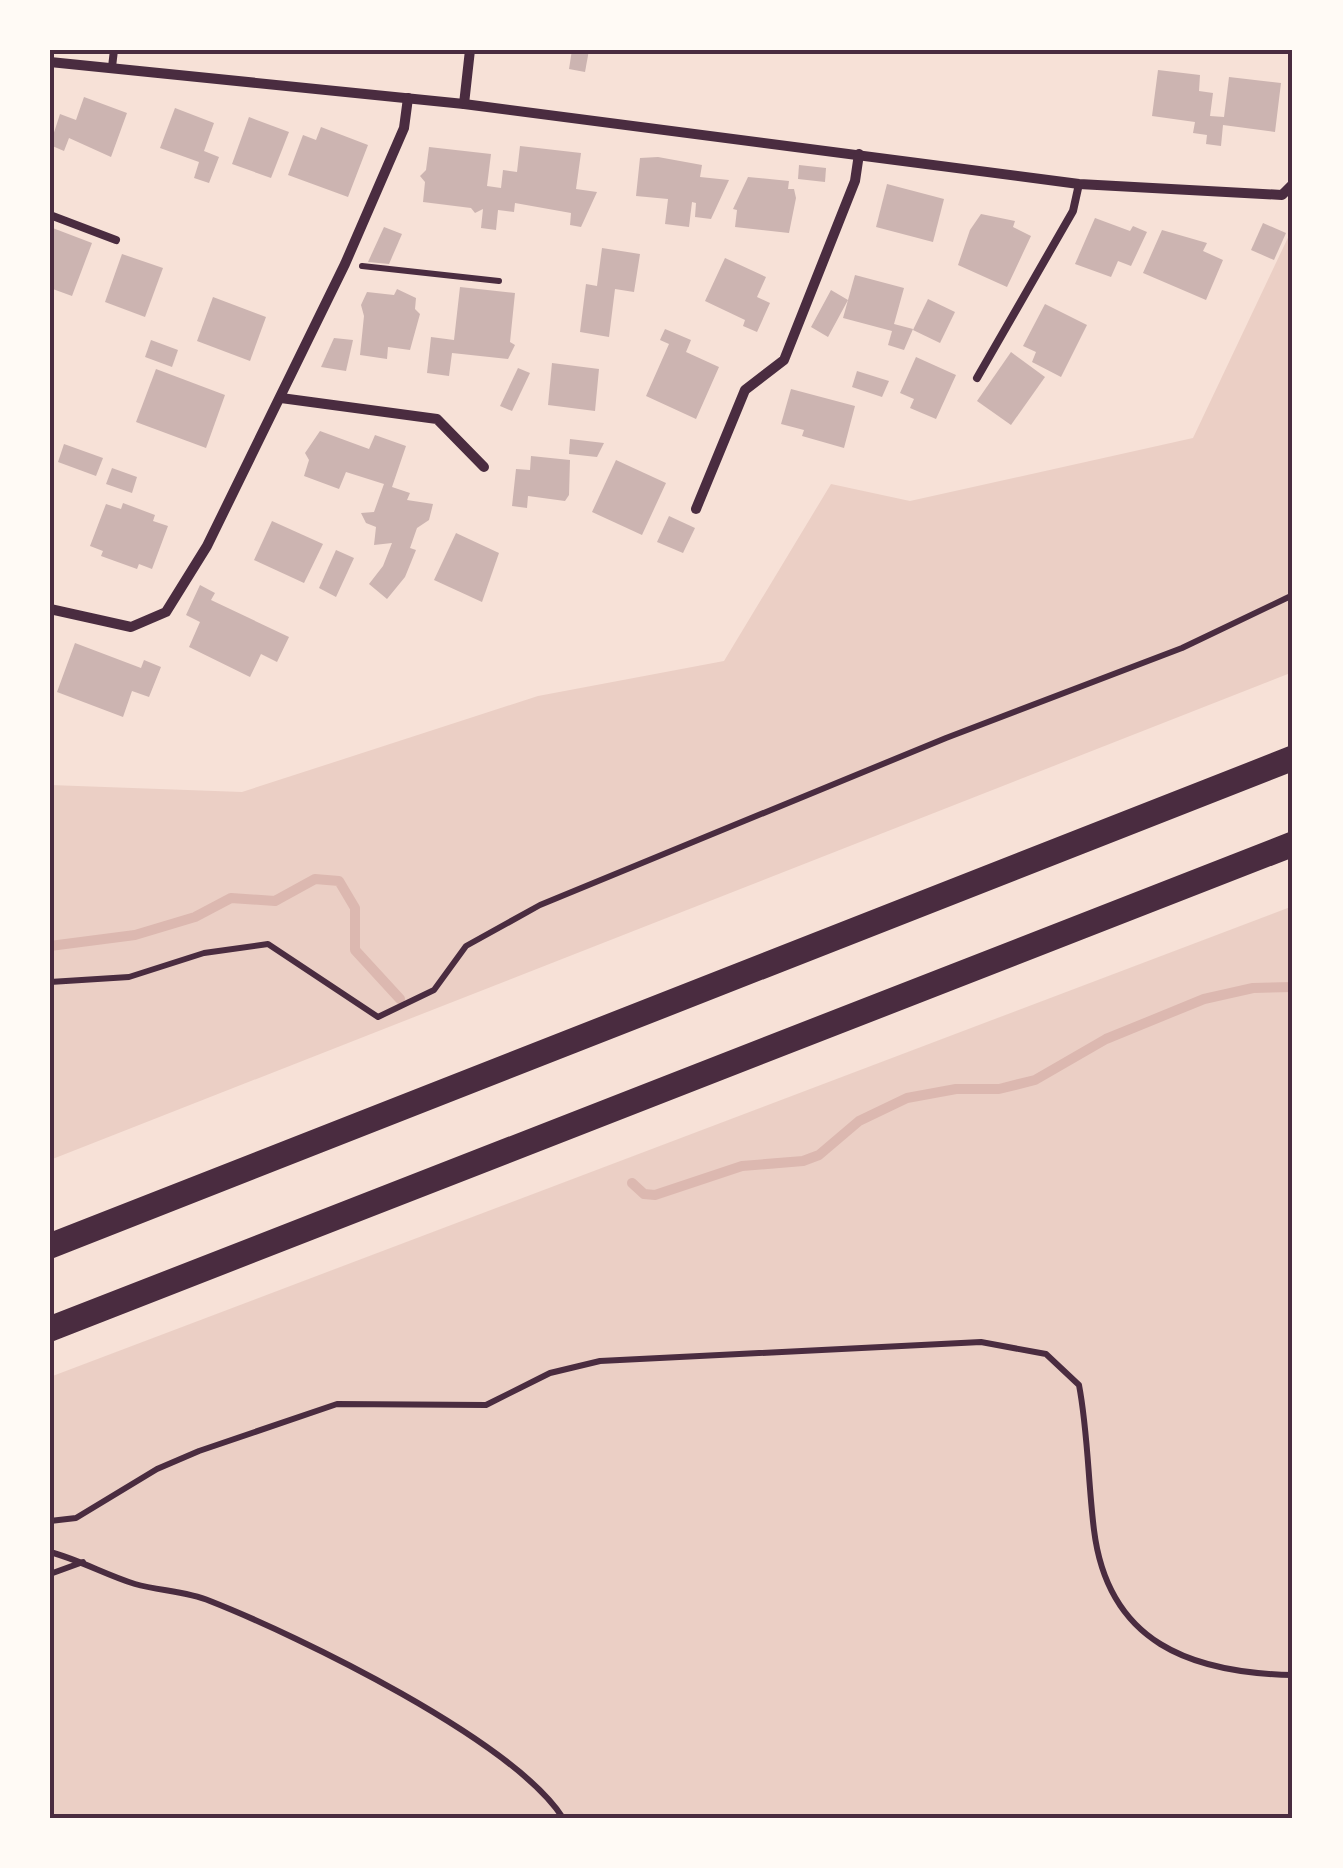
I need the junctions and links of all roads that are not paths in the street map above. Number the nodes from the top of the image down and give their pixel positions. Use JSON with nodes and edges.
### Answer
{"nodes":[{"id":1,"x":114,"y":50,"type":"edge"},
{"id":2,"x":470,"y":50,"type":"edge"},
{"id":3,"x":50,"y":62,"type":"edge"},
{"id":4,"x":112,"y":68,"type":"junction"},
{"id":5,"x":408,"y":98,"type":"junction"},
{"id":6,"x":464,"y":104,"type":"junction"},
{"id":7,"x":859,"y":154,"type":"junction"},
{"id":8,"x":1079,"y":184,"type":"junction"},
{"id":9,"x":1293,"y":184,"type":"edge"},
{"id":10,"x":1282,"y":195,"type":"junction"},
{"id":11,"x":1293,"y":205,"type":"edge"},
{"id":12,"x":50,"y":216,"type":"edge"},
{"id":13,"x":116,"y":240,"type":"dead end"},
{"id":14,"x":977,"y":378,"type":"dead end"},
{"id":15,"x":282,"y":398,"type":"junction"},
{"id":16,"x":484,"y":468,"type":"dead end"},
{"id":17,"x":696,"y":509,"type":"dead end"},
{"id":18,"x":50,"y":609,"type":"edge"},
{"id":19,"x":1293,"y":758,"type":"edge"},
{"id":20,"x":1293,"y":844,"type":"edge"},
{"id":21,"x":50,"y":1246,"type":"edge"},
{"id":22,"x":50,"y":1329,"type":"edge"}],
"edges":[{"from":1,"to":4,"type":"lane"},
{"from":2,"to":6,"type":"street"},
{"from":3,"to":4,"type":"street"},
{"from":4,"to":5,"type":"street"},
{"from":5,"to":6,"type":"street"},
{"from":5,"to":15,"type":"street"},
{"from":6,"to":7,"type":"street"},
{"from":7,"to":8,"type":"street"},
{"from":7,"to":17,"type":"street"},
{"from":8,"to":10,"type":"street"},
{"from":8,"to":14,"type":"lane"},
{"from":9,"to":10,"type":"street"},
{"from":10,"to":11,"type":"lane"},
{"from":12,"to":13,"type":"lane"},
{"from":15,"to":16,"type":"street"},
{"from":15,"to":18,"type":"street"},
{"from":19,"to":21,"type":"highway"},
{"from":20,"to":22,"type":"highway"}]}
